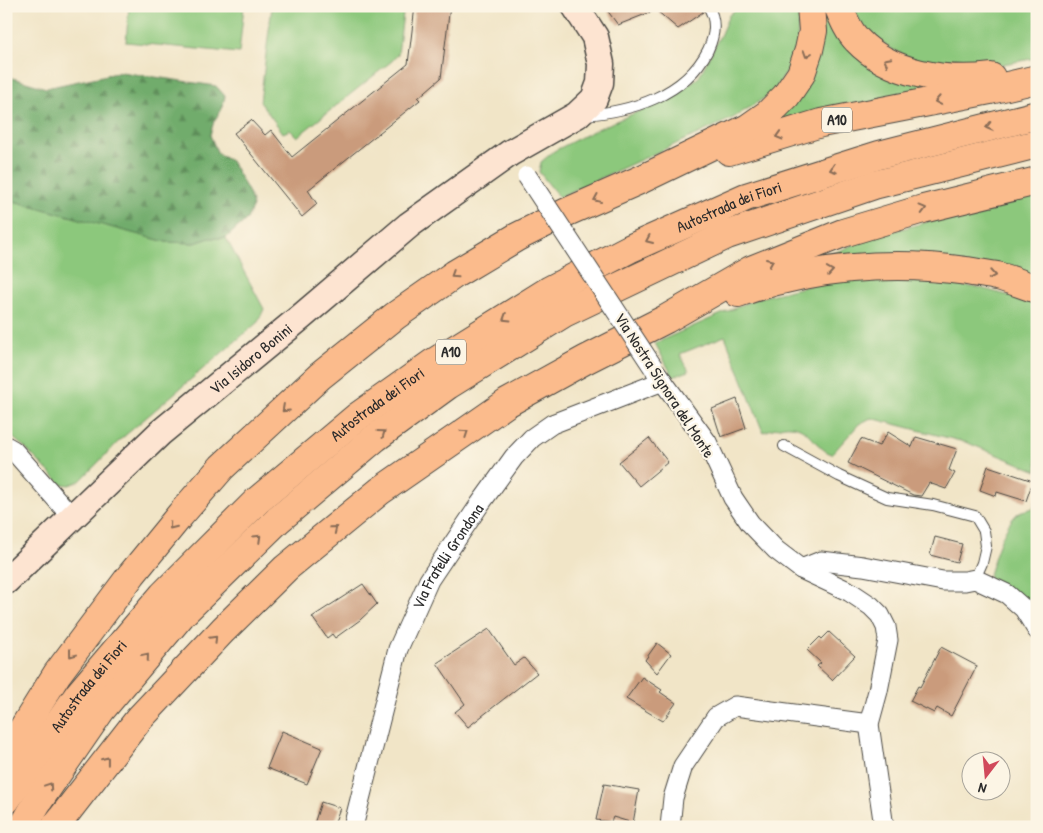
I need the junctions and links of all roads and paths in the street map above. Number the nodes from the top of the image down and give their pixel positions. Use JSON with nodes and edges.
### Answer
{"nodes":[{"id":1,"x":575,"y":6,"type":"edge"},
{"id":2,"x":708,"y":6,"type":"edge"},
{"id":3,"x":811,"y":6,"type":"edge"},
{"id":4,"x":838,"y":6,"type":"edge"},
{"id":5,"x":1037,"y":70,"type":"edge"},
{"id":6,"x":1037,"y":79,"type":"edge"},
{"id":7,"x":577,"y":115,"type":"junction"},
{"id":8,"x":1037,"y":115,"type":"edge"},
{"id":9,"x":1037,"y":144,"type":"edge"},
{"id":10,"x":510,"y":153,"type":"junction"},
{"id":11,"x":642,"y":179,"type":"junction"},
{"id":12,"x":1037,"y":181,"type":"edge"},
{"id":13,"x":1037,"y":289,"type":"edge"},
{"id":14,"x":666,"y":319,"type":"junction"},
{"id":15,"x":658,"y":374,"type":"junction"},
{"id":16,"x":6,"y":446,"type":"edge"},
{"id":17,"x":784,"y":446,"type":"dead end"},
{"id":18,"x":72,"y":517,"type":"junction"},
{"id":19,"x":801,"y":569,"type":"junction"},
{"id":20,"x":976,"y":579,"type":"junction"},
{"id":21,"x":6,"y":581,"type":"edge"},
{"id":22,"x":1037,"y":630,"type":"edge"},
{"id":23,"x":869,"y":724,"type":"junction"},
{"id":24,"x":6,"y":756,"type":"edge"},
{"id":25,"x":6,"y":800,"type":"edge"},
{"id":26,"x":23,"y":827,"type":"edge"},
{"id":27,"x":55,"y":827,"type":"edge"},
{"id":28,"x":353,"y":827,"type":"edge"},
{"id":29,"x":670,"y":827,"type":"edge"},
{"id":30,"x":884,"y":827,"type":"edge"}],
"edges":[{"from":1,"to":7,"type":"street"},
{"from":2,"to":7,"type":"lane"},
{"from":3,"to":11,"type":"highway","one_way":true},
{"from":5,"to":4,"type":"highway","one_way":true},
{"from":6,"to":11,"type":"highway","number":"A10","one_way":true},
{"from":7,"to":10,"type":"street"},
{"from":8,"to":25,"type":"highway","name":"Autostrada dei Fiori","number":"A10","one_way":true},
{"from":26,"to":9,"type":"highway","name":"Autostrada dei Fiori","number":"A10","one_way":true},
{"from":10,"to":15,"type":"street","name":"Via Nostra Signora del Monte","bridge":true},
{"from":10,"to":18,"type":"street","name":"Via Isidoro Bonini"},
{"from":11,"to":24,"type":"highway","number":"A10","one_way":true},
{"from":14,"to":12,"type":"highway","one_way":true},
{"from":14,"to":13,"type":"highway","one_way":true},
{"from":27,"to":14,"type":"highway","one_way":true},
{"from":15,"to":19,"type":"street","name":"Via Nostra Signora del Monte"},
{"from":15,"to":28,"type":"street","name":"Via Fratelli Grondona"},
{"from":16,"to":18,"type":"street"},
{"from":17,"to":20,"type":"lane"},
{"from":18,"to":21,"type":"street","name":"Via Isidoro Bonini"},
{"from":19,"to":20,"type":"street"},
{"from":19,"to":23,"type":"street","name":"Via Nostra Signora del Monte"},
{"from":20,"to":22,"type":"street"},
{"from":23,"to":29,"type":"street"},
{"from":23,"to":30,"type":"street","name":"Via Nostra Signora del Monte"}]}
